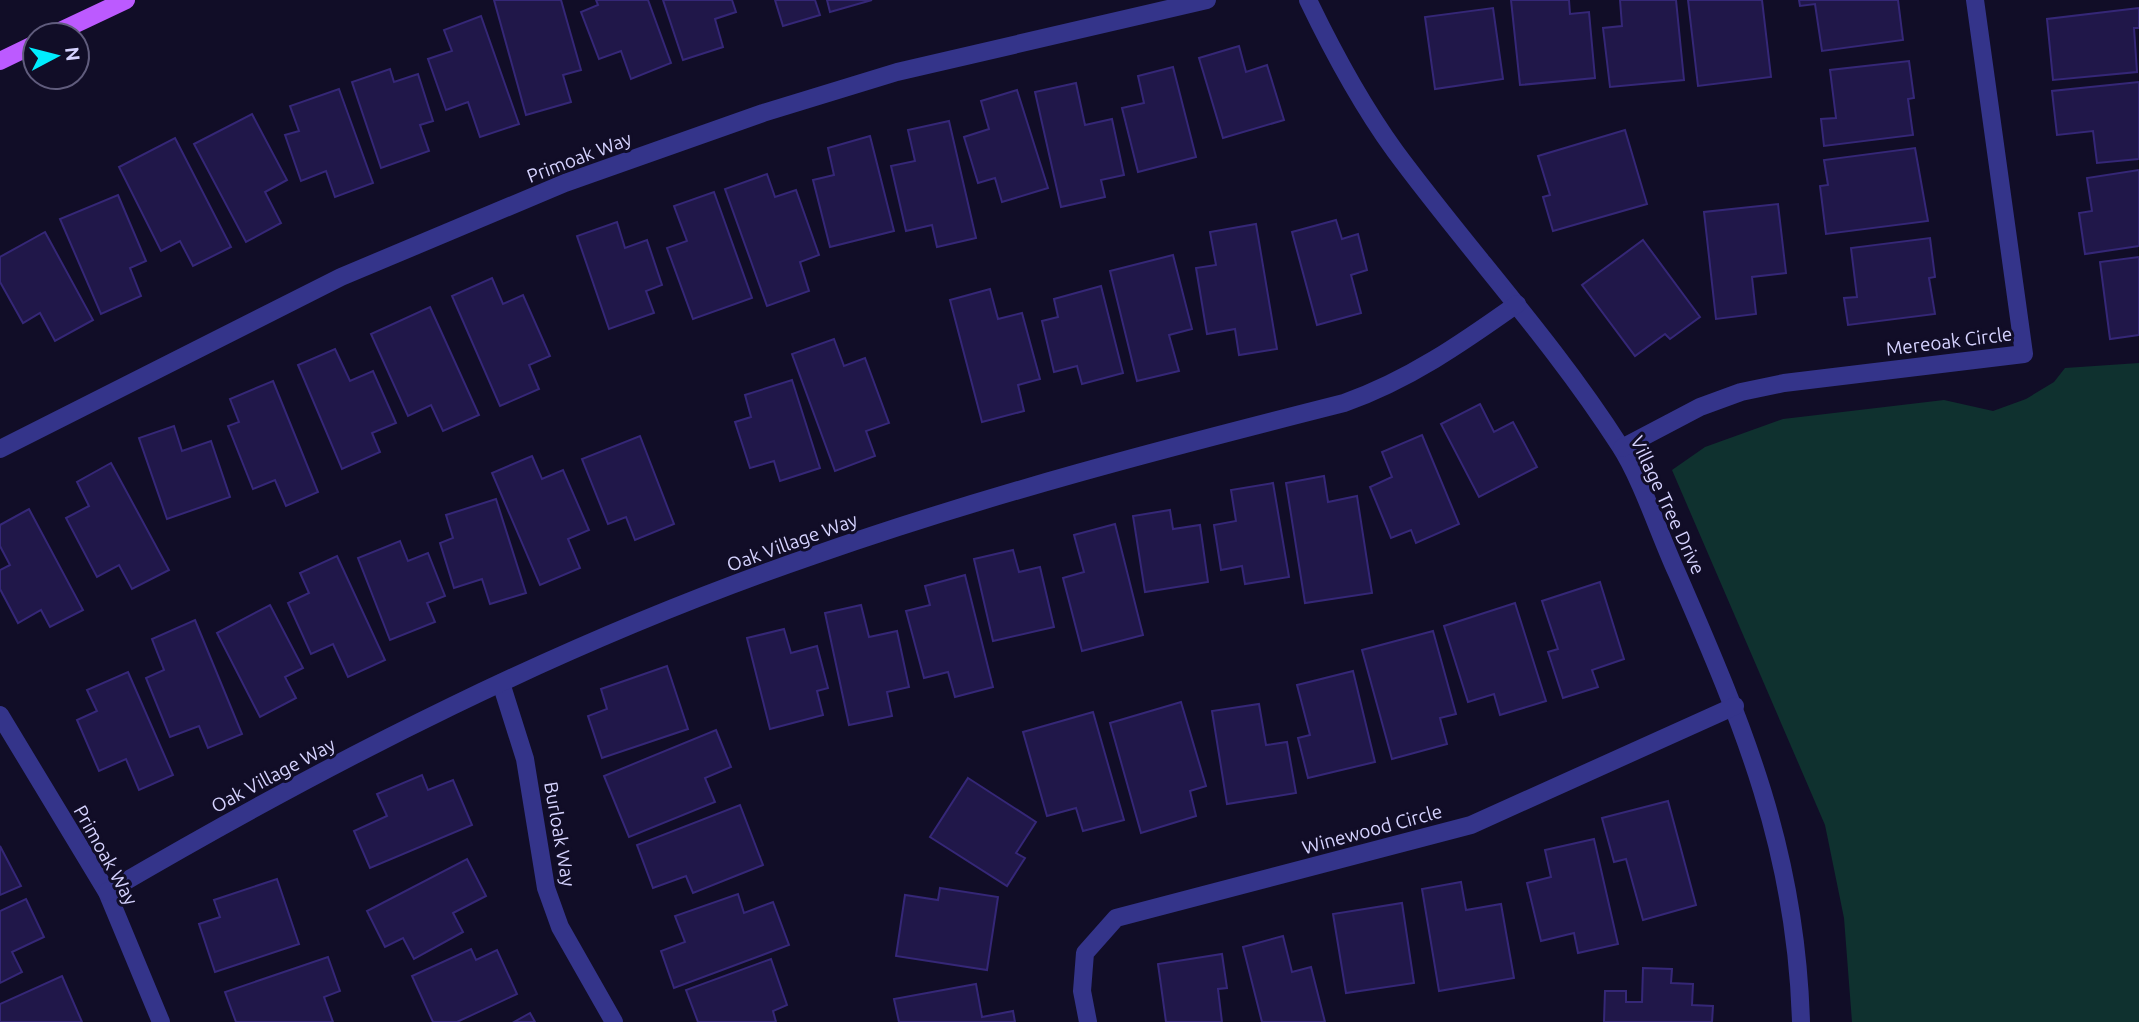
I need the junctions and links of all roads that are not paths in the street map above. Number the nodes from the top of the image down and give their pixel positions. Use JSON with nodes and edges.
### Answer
{"nodes":[{"id":1,"x":126,"y":0,"type":"edge"},
{"id":2,"x":1207,"y":0,"type":"edge"},
{"id":3,"x":1308,"y":0,"type":"edge"},
{"id":4,"x":1975,"y":0,"type":"edge"},
{"id":5,"x":82,"y":21,"type":"edge"},
{"id":6,"x":21,"y":51,"type":"edge"},
{"id":7,"x":0,"y":61,"type":"edge"},
{"id":8,"x":1517,"y":304,"type":"junction"},
{"id":9,"x":1622,"y":448,"type":"junction"},
{"id":10,"x":0,"y":449,"type":"edge"},
{"id":11,"x":500,"y":683,"type":"junction"},
{"id":12,"x":1735,"y":706,"type":"junction"},
{"id":13,"x":0,"y":716,"type":"edge"},
{"id":14,"x":107,"y":892,"type":"junction"},
{"id":15,"x":161,"y":1022,"type":"edge"},
{"id":16,"x":614,"y":1022,"type":"edge"},
{"id":17,"x":1088,"y":1022,"type":"edge"},
{"id":18,"x":1801,"y":1022,"type":"edge"}],
"edges":[{"from":1,"to":5,"type":"main road"},
{"from":2,"to":10,"type":"street","name":"Primoak Way"},
{"from":3,"to":8,"type":"street","name":"Village Tree Drive"},
{"from":4,"to":9,"type":"street","name":"Mereoak Circle"},
{"from":6,"to":7,"type":"main road"},
{"from":8,"to":9,"type":"street","name":"Village Tree Drive"},
{"from":8,"to":11,"type":"street","name":"Oak Village Way"},
{"from":9,"to":12,"type":"street","name":"Village Tree Drive"},
{"from":11,"to":14,"type":"street","name":"Oak Village Way"},
{"from":11,"to":16,"type":"street","name":"Burloak Way"},
{"from":12,"to":17,"type":"street","name":"Winewood Circle"},
{"from":12,"to":18,"type":"street","name":"Village Tree Drive"},
{"from":13,"to":14,"type":"street","name":"Primoak Way"},
{"from":14,"to":15,"type":"street","name":"Primoak Way"}]}
